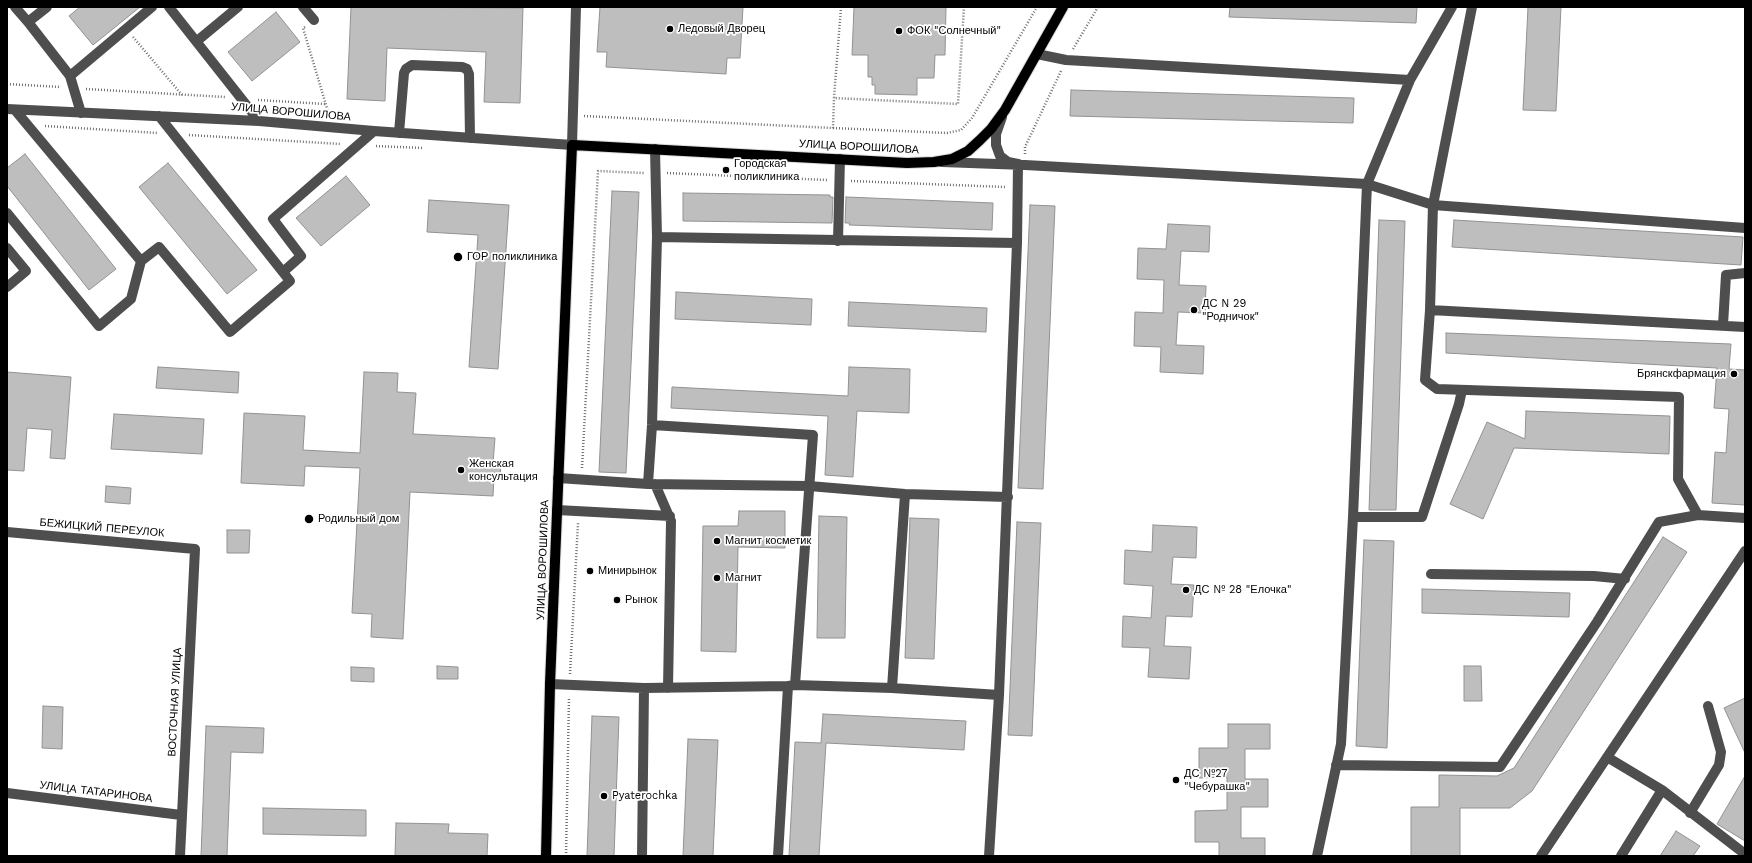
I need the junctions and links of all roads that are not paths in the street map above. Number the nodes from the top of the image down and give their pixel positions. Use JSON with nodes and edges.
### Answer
{"nodes":[{"id":1,"x":15,"y":7,"type":"edge"},
{"id":2,"x":47,"y":7,"type":"edge"},
{"id":3,"x":152,"y":7,"type":"edge"},
{"id":4,"x":169,"y":7,"type":"edge"},
{"id":5,"x":238,"y":7,"type":"edge"},
{"id":6,"x":303,"y":7,"type":"edge"},
{"id":7,"x":576,"y":7,"type":"edge"},
{"id":8,"x":1063,"y":7,"type":"edge"},
{"id":9,"x":1452,"y":7,"type":"edge"},
{"id":10,"x":1472,"y":7,"type":"edge"},
{"id":11,"x":314,"y":20,"type":"road end"},
{"id":12,"x":28,"y":22,"type":"junction"},
{"id":13,"x":197,"y":42,"type":"junction"},
{"id":14,"x":1037,"y":54,"type":"junction"},
{"id":15,"x":70,"y":76,"type":"junction"},
{"id":16,"x":1410,"y":80,"type":"junction"},
{"id":17,"x":11,"y":109,"type":"edge"},
{"id":18,"x":1005,"y":110,"type":"junction"},
{"id":19,"x":81,"y":113,"type":"junction"},
{"id":20,"x":159,"y":116,"type":"junction"},
{"id":21,"x":259,"y":121,"type":"junction"},
{"id":22,"x":374,"y":131,"type":"junction"},
{"id":23,"x":399,"y":133,"type":"junction"},
{"id":24,"x":470,"y":138,"type":"junction"},
{"id":25,"x":572,"y":145,"type":"junction"},
{"id":26,"x":655,"y":149,"type":"junction"},
{"id":27,"x":840,"y":159,"type":"junction"},
{"id":28,"x":934,"y":162,"type":"junction"},
{"id":29,"x":1022,"y":164,"type":"junction"},
{"id":30,"x":1367,"y":184,"type":"junction"},
{"id":31,"x":1433,"y":205,"type":"junction"},
{"id":32,"x":7,"y":213,"type":"edge"},
{"id":33,"x":1745,"y":228,"type":"edge"},
{"id":34,"x":657,"y":237,"type":"junction"},
{"id":35,"x":838,"y":241,"type":"junction"},
{"id":36,"x":1017,"y":243,"type":"junction"},
{"id":37,"x":7,"y":248,"type":"edge"},
{"id":38,"x":141,"y":261,"type":"junction"},
{"id":39,"x":283,"y":272,"type":"junction"},
{"id":40,"x":1745,"y":273,"type":"edge"},
{"id":41,"x":7,"y":287,"type":"edge"},
{"id":42,"x":1430,"y":310,"type":"junction"},
{"id":43,"x":1723,"y":325,"type":"junction"},
{"id":44,"x":1745,"y":327,"type":"edge"},
{"id":45,"x":1462,"y":390,"type":"junction"},
{"id":46,"x":652,"y":425,"type":"junction"},
{"id":47,"x":558,"y":478,"type":"junction"},
{"id":48,"x":652,"y":484,"type":"junction"},
{"id":49,"x":808,"y":486,"type":"junction"},
{"id":50,"x":905,"y":494,"type":"junction"},
{"id":51,"x":1008,"y":497,"type":"junction"},
{"id":52,"x":557,"y":510,"type":"junction"},
{"id":53,"x":1698,"y":515,"type":"junction"},
{"id":54,"x":670,"y":516,"type":"junction"},
{"id":55,"x":1353,"y":517,"type":"junction"},
{"id":56,"x":1745,"y":518,"type":"edge"},
{"id":57,"x":7,"y":532,"type":"edge"},
{"id":58,"x":194,"y":549,"type":"joint"},
{"id":59,"x":1745,"y":551,"type":"edge"},
{"id":60,"x":1431,"y":574,"type":"dead end"},
{"id":61,"x":1625,"y":578,"type":"junction"},
{"id":62,"x":550,"y":684,"type":"junction"},
{"id":63,"x":791,"y":686,"type":"junction"},
{"id":64,"x":644,"y":688,"type":"junction"},
{"id":65,"x":668,"y":688,"type":"junction"},
{"id":66,"x":892,"y":688,"type":"junction"},
{"id":67,"x":1000,"y":695,"type":"junction"},
{"id":68,"x":1708,"y":706,"type":"dead end"},
{"id":69,"x":1607,"y":757,"type":"junction"},
{"id":70,"x":1336,"y":765,"type":"junction"},
{"id":71,"x":1662,"y":790,"type":"junction"},
{"id":72,"x":7,"y":793,"type":"edge"},
{"id":73,"x":1690,"y":813,"type":"junction"},
{"id":74,"x":181,"y":815,"type":"junction"},
{"id":75,"x":1745,"y":854,"type":"edge"},
{"id":76,"x":180,"y":856,"type":"edge"},
{"id":77,"x":546,"y":856,"type":"edge"},
{"id":78,"x":642,"y":856,"type":"edge"},
{"id":79,"x":778,"y":856,"type":"edge"},
{"id":80,"x":989,"y":856,"type":"edge"},
{"id":81,"x":1317,"y":856,"type":"edge"},
{"id":82,"x":1541,"y":856,"type":"edge"},
{"id":83,"x":1621,"y":856,"type":"edge"}],
"edges":[{"from":1,"to":12,"type":"street"},
{"from":2,"to":12,"type":"street"},
{"from":3,"to":15,"type":"street"},
{"from":4,"to":13,"type":"street"},
{"from":5,"to":13,"type":"street"},
{"from":6,"to":11,"type":"street"},
{"from":7,"to":25,"type":"street","name":"УЛИЦА ВОРОШИЛОВА"},
{"from":8,"to":14,"type":"main road","name":"УЛИЦА ВОРОШИЛОВА"},
{"from":9,"to":16,"type":"street"},
{"from":10,"to":31,"type":"street"},
{"from":12,"to":15,"type":"street"},
{"from":13,"to":21,"type":"street"},
{"from":14,"to":16,"type":"street"},
{"from":14,"to":18,"type":"main road","name":"УЛИЦА ВОРОШИЛОВА"},
{"from":15,"to":19,"type":"street"},
{"from":16,"to":30,"type":"street"},
{"from":17,"to":19,"type":"street","name":"УЛИЦА ВОРОШИЛОВА"},
{"from":17,"to":38,"type":"street"},
{"from":18,"to":28,"type":"main road","name":"УЛИЦА ВОРОШИЛОВА"},
{"from":18,"to":29,"type":"street"},
{"from":19,"to":20,"type":"street","name":"УЛИЦА ВОРОШИЛОВА"},
{"from":20,"to":21,"type":"street","name":"УЛИЦА ВОРОШИЛОВА"},
{"from":20,"to":39,"type":"street"},
{"from":21,"to":22,"type":"street","name":"УЛИЦА ВОРОШИЛОВА"},
{"from":22,"to":23,"type":"street","name":"УЛИЦА ВОРОШИЛОВА"},
{"from":22,"to":39,"type":"street"},
{"from":23,"to":24,"type":"street","name":"УЛИЦА ВОРОШИЛОВА"},
{"from":23,"to":24,"type":"street"},
{"from":24,"to":25,"type":"street","name":"УЛИЦА ВОРОШИЛОВА"},
{"from":25,"to":26,"type":"main road","name":"УЛИЦА ВОРОШИЛОВА"},
{"from":25,"to":47,"type":"main road","name":"УЛИЦА ВОРОШИЛОВА"},
{"from":26,"to":27,"type":"main road","name":"УЛИЦА ВОРОШИЛОВА"},
{"from":26,"to":34,"type":"street"},
{"from":27,"to":28,"type":"main road","name":"УЛИЦА ВОРОШИЛОВА"},
{"from":27,"to":35,"type":"street"},
{"from":28,"to":29,"type":"street"},
{"from":29,"to":30,"type":"street"},
{"from":29,"to":36,"type":"street"},
{"from":30,"to":31,"type":"street"},
{"from":30,"to":55,"type":"street"},
{"from":31,"to":33,"type":"street"},
{"from":31,"to":42,"type":"street"},
{"from":32,"to":38,"type":"street"},
{"from":34,"to":35,"type":"street"},
{"from":34,"to":46,"type":"street"},
{"from":35,"to":36,"type":"street"},
{"from":36,"to":51,"type":"street"},
{"from":37,"to":41,"type":"street"},
{"from":38,"to":39,"type":"street"},
{"from":40,"to":43,"type":"street"},
{"from":42,"to":43,"type":"street"},
{"from":42,"to":45,"type":"street"},
{"from":43,"to":44,"type":"street"},
{"from":45,"to":53,"type":"street"},
{"from":45,"to":55,"type":"street"},
{"from":46,"to":48,"type":"street"},
{"from":46,"to":49,"type":"street"},
{"from":47,"to":48,"type":"street"},
{"from":47,"to":52,"type":"main road","name":"УЛИЦА ВОРОШИЛОВА"},
{"from":48,"to":49,"type":"street"},
{"from":48,"to":54,"type":"street"},
{"from":49,"to":50,"type":"street"},
{"from":49,"to":63,"type":"street"},
{"from":50,"to":51,"type":"street"},
{"from":50,"to":66,"type":"street"},
{"from":51,"to":67,"type":"street"},
{"from":52,"to":54,"type":"street"},
{"from":52,"to":62,"type":"main road","name":"УЛИЦА ВОРОШИЛОВА"},
{"from":53,"to":56,"type":"street"},
{"from":53,"to":61,"type":"street"},
{"from":54,"to":65,"type":"street"},
{"from":55,"to":70,"type":"street"},
{"from":57,"to":58,"type":"street","name":"БЕЖИЦКИЙ ПЕРЕУЛОК"},
{"from":58,"to":74,"type":"street","name":"ВОСТОЧНАЯ УЛИЦА"},
{"from":59,"to":69,"type":"street"},
{"from":60,"to":61,"type":"street"},
{"from":61,"to":70,"type":"street"},
{"from":62,"to":64,"type":"street"},
{"from":62,"to":77,"type":"main road","name":"УЛИЦА ВОРОШИЛОВА"},
{"from":63,"to":65,"type":"street"},
{"from":63,"to":66,"type":"street"},
{"from":63,"to":79,"type":"street"},
{"from":64,"to":65,"type":"street"},
{"from":64,"to":78,"type":"street"},
{"from":66,"to":67,"type":"street"},
{"from":67,"to":80,"type":"street"},
{"from":68,"to":73,"type":"street"},
{"from":69,"to":71,"type":"street"},
{"from":69,"to":82,"type":"street"},
{"from":70,"to":81,"type":"street"},
{"from":71,"to":73,"type":"street"},
{"from":71,"to":83,"type":"street"},
{"from":72,"to":74,"type":"street","name":"УЛИЦА ТАТАРИНОВА"},
{"from":73,"to":75,"type":"street"},
{"from":74,"to":76,"type":"street","name":"ВОСТОЧНАЯ УЛИЦА"}]}
